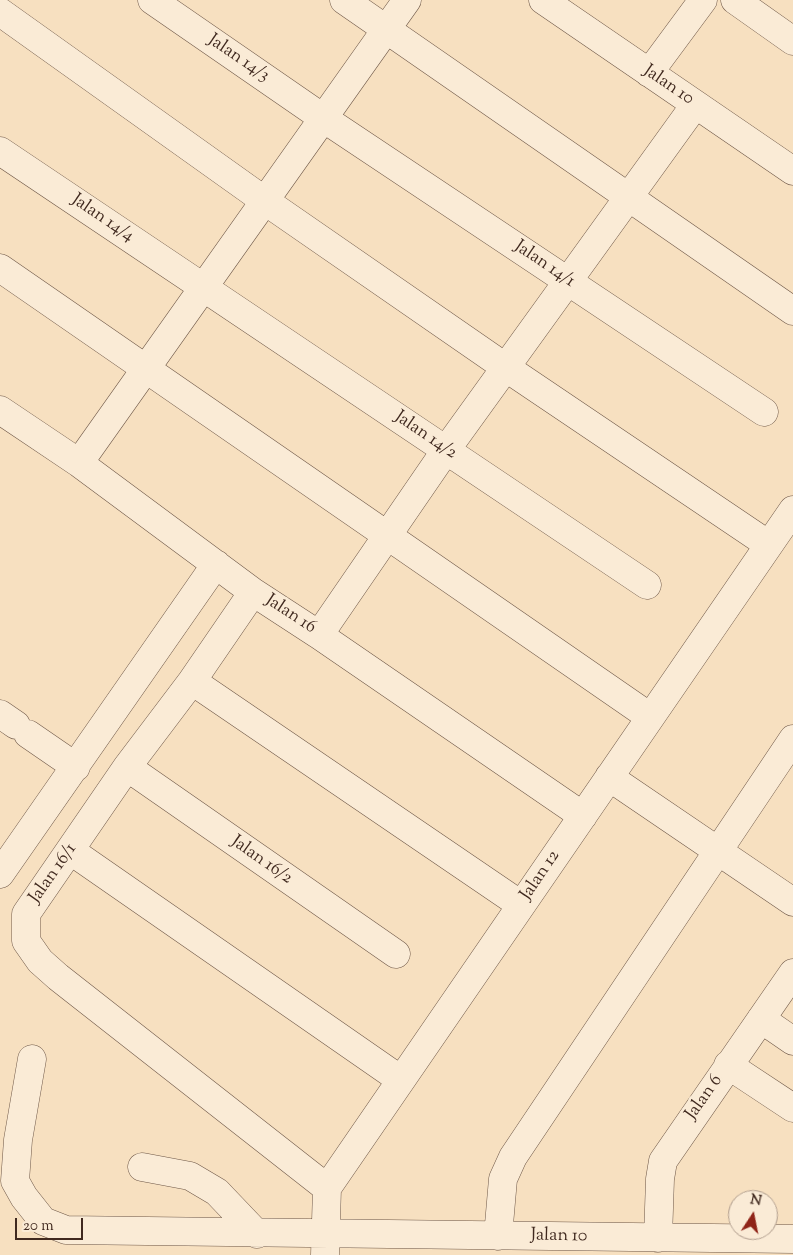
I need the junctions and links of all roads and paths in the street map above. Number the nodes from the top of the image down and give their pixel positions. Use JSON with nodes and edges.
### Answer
{"nodes":[{"id":1,"x":152,"y":0,"type":"edge"},
{"id":2,"x":344,"y":0,"type":"edge"},
{"id":3,"x":407,"y":0,"type":"edge"},
{"id":4,"x":543,"y":0,"type":"edge"},
{"id":5,"x":704,"y":0,"type":"edge"},
{"id":6,"x":735,"y":0,"type":"edge"},
{"id":7,"x":0,"y":12,"type":"edge"},
{"id":8,"x":387,"y":29,"type":"junction"},
{"id":9,"x":793,"y":41,"type":"edge"},
{"id":10,"x":649,"y":73,"type":"junction"},
{"id":11,"x":695,"y":105,"type":"junction"},
{"id":12,"x":324,"y":118,"type":"junction"},
{"id":13,"x":0,"y":151,"type":"edge"},
{"id":14,"x":793,"y":172,"type":"edge"},
{"id":15,"x":628,"y":197,"type":"junction"},
{"id":16,"x":265,"y":201,"type":"junction"},
{"id":17,"x":0,"y":268,"type":"edge"},
{"id":18,"x":567,"y":280,"type":"junction"},
{"id":19,"x":204,"y":287,"type":"junction"},
{"id":20,"x":793,"y":311,"type":"edge"},
{"id":21,"x":505,"y":367,"type":"junction"},
{"id":22,"x":146,"y":368,"type":"junction"},
{"id":23,"x":0,"y":410,"type":"edge"},
{"id":24,"x":764,"y":412,"type":"dead end"},
{"id":25,"x":446,"y":450,"type":"junction"},
{"id":26,"x":79,"y":463,"type":"junction"},
{"id":27,"x":793,"y":510,"type":"edge"},
{"id":28,"x":387,"y":534,"type":"junction"},
{"id":29,"x":769,"y":545,"type":"junction"},
{"id":30,"x":216,"y":564,"type":"junction"},
{"id":31,"x":647,"y":585,"type":"dead end"},
{"id":32,"x":253,"y":592,"type":"junction"},
{"id":33,"x":320,"y":635,"type":"junction"},
{"id":34,"x":192,"y":681,"type":"junction"},
{"id":35,"x":650,"y":718,"type":"junction"},
{"id":36,"x":15,"y":724,"type":"edge"},
{"id":37,"x":793,"y":739,"type":"edge"},
{"id":38,"x":76,"y":767,"type":"junction"},
{"id":39,"x":127,"y":768,"type":"junction"},
{"id":40,"x":610,"y":777,"type":"junction"},
{"id":41,"x":583,"y":816,"type":"junction"},
{"id":42,"x":71,"y":851,"type":"junction"},
{"id":43,"x":717,"y":851,"type":"junction"},
{"id":44,"x":0,"y":874,"type":"edge"},
{"id":45,"x":793,"y":902,"type":"edge"},
{"id":46,"x":521,"y":906,"type":"junction"},
{"id":47,"x":396,"y":954,"type":"dead end"},
{"id":48,"x":793,"y":973,"type":"edge"},
{"id":49,"x":761,"y":1019,"type":"junction"},
{"id":50,"x":793,"y":1042,"type":"edge"},
{"id":51,"x":32,"y":1059,"type":"dead end"},
{"id":52,"x":728,"y":1065,"type":"junction"},
{"id":53,"x":401,"y":1080,"type":"junction"},
{"id":54,"x":793,"y":1108,"type":"edge"},
{"id":55,"x":142,"y":1167,"type":"dead end"},
{"id":56,"x":327,"y":1188,"type":"junction"},
{"id":57,"x":257,"y":1234,"type":"junction"},
{"id":58,"x":498,"y":1236,"type":"junction"},
{"id":59,"x":793,"y":1239,"type":"edge"},
{"id":60,"x":326,"y":1244,"type":"edge"},
{"id":61,"x":648,"y":1244,"type":"edge"}],
"edges":[{"from":1,"to":12,"type":"street","name":"Jalan 14/3"},
{"from":2,"to":8,"type":"street"},
{"from":3,"to":8,"type":"street"},
{"from":4,"to":10,"type":"street","name":"Jalan 10"},
{"from":5,"to":10,"type":"street"},
{"from":6,"to":9,"type":"street"},
{"from":7,"to":16,"type":"street"},
{"from":8,"to":12,"type":"street"},
{"from":8,"to":15,"type":"street"},
{"from":10,"to":11,"type":"street","name":"Jalan 10"},
{"from":11,"to":14,"type":"street","name":"Jalan 10"},
{"from":11,"to":15,"type":"street"},
{"from":12,"to":16,"type":"street"},
{"from":12,"to":18,"type":"street","name":"Jalan 14/1"},
{"from":13,"to":19,"type":"street","name":"Jalan 14/4"},
{"from":15,"to":18,"type":"street"},
{"from":15,"to":20,"type":"street"},
{"from":16,"to":19,"type":"street"},
{"from":16,"to":21,"type":"street"},
{"from":17,"to":22,"type":"street"},
{"from":18,"to":21,"type":"street"},
{"from":18,"to":24,"type":"street","name":"Jalan 14/1"},
{"from":19,"to":22,"type":"street"},
{"from":19,"to":25,"type":"street","name":"Jalan 14/2"},
{"from":21,"to":25,"type":"street"},
{"from":21,"to":29,"type":"street"},
{"from":22,"to":26,"type":"street"},
{"from":22,"to":28,"type":"street"},
{"from":23,"to":26,"type":"street","name":"Jalan 16"},
{"from":25,"to":28,"type":"street"},
{"from":25,"to":31,"type":"street","name":"Jalan 14/2"},
{"from":26,"to":30,"type":"street","name":"Jalan 16"},
{"from":27,"to":29,"type":"street","name":"Jalan 12"},
{"from":28,"to":33,"type":"street"},
{"from":28,"to":35,"type":"street"},
{"from":29,"to":35,"type":"street","name":"Jalan 12"},
{"from":30,"to":32,"type":"street","name":"Jalan 16"},
{"from":30,"to":38,"type":"street"},
{"from":32,"to":33,"type":"street","name":"Jalan 16"},
{"from":32,"to":34,"type":"street","name":"Jalan 16/1"},
{"from":33,"to":41,"type":"street","name":"Jalan 16"},
{"from":34,"to":39,"type":"street","name":"Jalan 16/1"},
{"from":34,"to":46,"type":"street"},
{"from":35,"to":40,"type":"street","name":"Jalan 12"},
{"from":36,"to":38,"type":"street"},
{"from":37,"to":43,"type":"street"},
{"from":38,"to":44,"type":"street"},
{"from":39,"to":42,"type":"street","name":"Jalan 16/1"},
{"from":39,"to":47,"type":"street","name":"Jalan 16/2"},
{"from":40,"to":41,"type":"street","name":"Jalan 12"},
{"from":40,"to":43,"type":"street"},
{"from":41,"to":46,"type":"street","name":"Jalan 12"},
{"from":42,"to":53,"type":"street"},
{"from":42,"to":56,"type":"street","name":"Jalan 16/1"},
{"from":43,"to":45,"type":"street"},
{"from":43,"to":58,"type":"street"},
{"from":46,"to":53,"type":"street","name":"Jalan 12"},
{"from":48,"to":49,"type":"street","name":"Jalan 6"},
{"from":49,"to":50,"type":"street"},
{"from":49,"to":52,"type":"street","name":"Jalan 6"},
{"from":51,"to":57,"type":"street","name":"Jalan 10"},
{"from":52,"to":54,"type":"street"},
{"from":52,"to":61,"type":"street","name":"Jalan 6"},
{"from":53,"to":56,"type":"street","name":"Jalan 12"},
{"from":55,"to":57,"type":"street"},
{"from":56,"to":60,"type":"street"},
{"from":57,"to":60,"type":"street","name":"Jalan 10"},
{"from":58,"to":60,"type":"street","name":"Jalan 10"},
{"from":58,"to":61,"type":"street","name":"Jalan 10"},
{"from":59,"to":61,"type":"street","name":"Jalan 10"}]}
